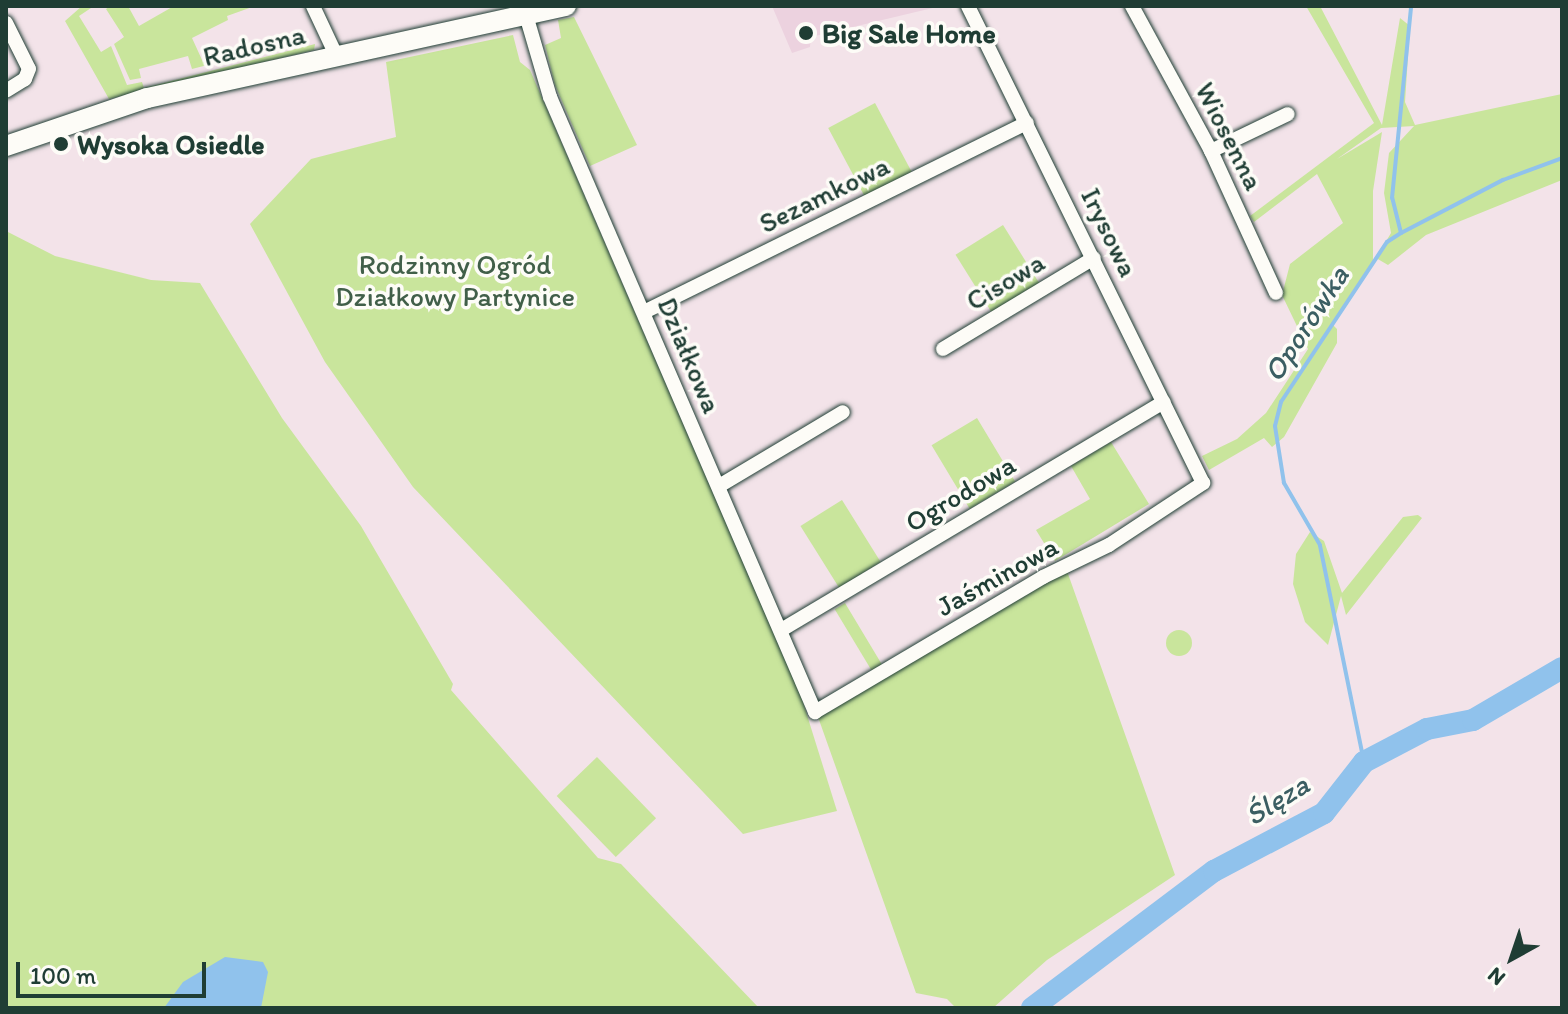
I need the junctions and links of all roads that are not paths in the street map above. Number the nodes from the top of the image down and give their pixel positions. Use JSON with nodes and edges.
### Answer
{"nodes":[{"id":1,"x":313,"y":6,"type":"edge"},
{"id":2,"x":566,"y":6,"type":"edge"},
{"id":3,"x":968,"y":6,"type":"edge"},
{"id":4,"x":1132,"y":6,"type":"edge"},
{"id":5,"x":526,"y":15,"type":"junction"},
{"id":6,"x":6,"y":23,"type":"edge"},
{"id":7,"x":336,"y":55,"type":"junction"},
{"id":8,"x":6,"y":91,"type":"edge"},
{"id":9,"x":1288,"y":114,"type":"dead end"},
{"id":10,"x":1027,"y":123,"type":"junction"},
{"id":11,"x":6,"y":146,"type":"edge"},
{"id":12,"x":1211,"y":151,"type":"junction"},
{"id":13,"x":1094,"y":258,"type":"junction"},
{"id":14,"x":1276,"y":293,"type":"dead end"},
{"id":15,"x":644,"y":312,"type":"junction"},
{"id":16,"x":943,"y":349,"type":"dead end"},
{"id":17,"x":1164,"y":402,"type":"junction"},
{"id":18,"x":843,"y":412,"type":"dead end"},
{"id":19,"x":1203,"y":483,"type":"joint"},
{"id":20,"x":719,"y":486,"type":"junction"},
{"id":21,"x":783,"y":629,"type":"junction"},
{"id":22,"x":815,"y":712,"type":"joint"}],
"edges":[{"from":1,"to":7,"type":"street"},
{"from":2,"to":5,"type":"street","name":"Radosna"},
{"from":3,"to":10,"type":"street","name":"Irysowa"},
{"from":4,"to":12,"type":"street","name":"Wiosenna"},
{"from":5,"to":7,"type":"street","name":"Radosna"},
{"from":5,"to":15,"type":"street","name":"Działkowa"},
{"from":6,"to":8,"type":"street"},
{"from":7,"to":11,"type":"street","name":"Radosna"},
{"from":9,"to":12,"type":"street"},
{"from":10,"to":13,"type":"street","name":"Irysowa"},
{"from":10,"to":15,"type":"street","name":"Sezamkowa"},
{"from":12,"to":14,"type":"street","name":"Wiosenna"},
{"from":13,"to":16,"type":"street","name":"Cisowa"},
{"from":13,"to":17,"type":"street","name":"Irysowa"},
{"from":15,"to":20,"type":"street","name":"Działkowa"},
{"from":17,"to":19,"type":"street","name":"Irysowa"},
{"from":17,"to":21,"type":"street","name":"Ogrodowa"},
{"from":18,"to":20,"type":"street"},
{"from":19,"to":22,"type":"street","name":"Jaśminowa"},
{"from":20,"to":21,"type":"street","name":"Działkowa"},
{"from":21,"to":22,"type":"street","name":"Działkowa"}]}
